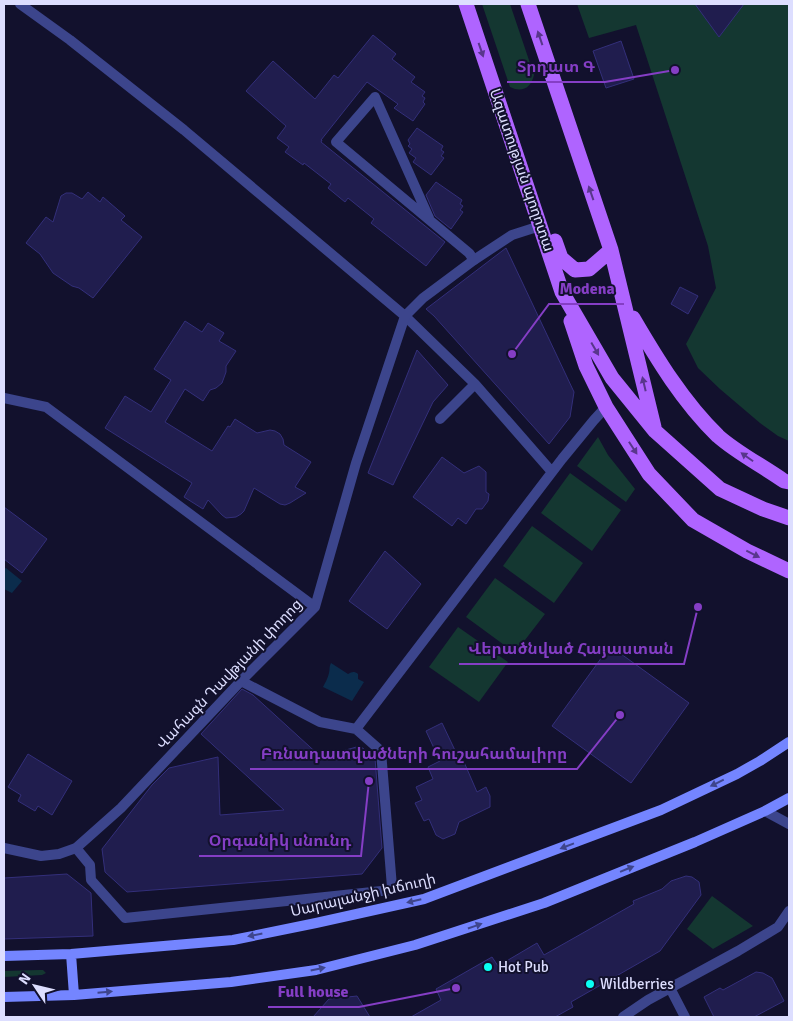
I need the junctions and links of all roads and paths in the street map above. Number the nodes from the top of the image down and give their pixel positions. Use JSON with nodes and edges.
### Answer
{"nodes":[{"id":1,"x":20,"y":4,"type":"edge"},
{"id":2,"x":466,"y":4,"type":"edge"},
{"id":3,"x":528,"y":4,"type":"edge"},
{"id":4,"x":516,"y":156,"type":"junction"},
{"id":5,"x":429,"y":218,"type":"junction"},
{"id":6,"x":540,"y":226,"type":"junction"},
{"id":7,"x":611,"y":250,"type":"junction"},
{"id":8,"x":474,"y":260,"type":"junction"},
{"id":9,"x":562,"y":292,"type":"junction"},
{"id":10,"x":625,"y":304,"type":"junction"},
{"id":11,"x":405,"y":316,"type":"junction"},
{"id":12,"x":476,"y":384,"type":"junction"},
{"id":13,"x":4,"y":398,"type":"edge"},
{"id":14,"x":606,"y":407,"type":"junction"},
{"id":15,"x":440,"y":419,"type":"dead end"},
{"id":16,"x":655,"y":431,"type":"junction"},
{"id":17,"x":552,"y":472,"type":"junction"},
{"id":18,"x":789,"y":482,"type":"edge"},
{"id":19,"x":789,"y":518,"type":"edge"},
{"id":20,"x":789,"y":572,"type":"edge"},
{"id":21,"x":315,"y":607,"type":"junction"},
{"id":22,"x":241,"y":680,"type":"junction"},
{"id":23,"x":356,"y":730,"type":"junction"},
{"id":24,"x":789,"y":742,"type":"edge"},
{"id":25,"x":789,"y":798,"type":"edge"},
{"id":26,"x":766,"y":811,"type":"junction"},
{"id":27,"x":789,"y":824,"type":"edge"},
{"id":28,"x":4,"y":848,"type":"edge"},
{"id":29,"x":76,"y":848,"type":"junction"},
{"id":30,"x":789,"y":911,"type":"edge"},
{"id":31,"x":71,"y":954,"type":"junction"},
{"id":32,"x":4,"y":956,"type":"edge"},
{"id":33,"x":670,"y":988,"type":"junction"},
{"id":34,"x":74,"y":995,"type":"junction"},
{"id":35,"x":4,"y":997,"type":"edge"},
{"id":36,"x":623,"y":1017,"type":"edge"},
{"id":37,"x":685,"y":1017,"type":"edge"}],
"edges":[{"from":1,"to":11,"type":"street"},
{"from":2,"to":4,"type":"main road","name":"Ազատության պողոտա","one_way":true},
{"from":7,"to":3,"type":"main road","one_way":true},
{"from":4,"to":6,"type":"main road","name":"Ազատության պողոտա"},
{"from":4,"to":7,"type":"main road"},
{"from":5,"to":5,"type":"street"},
{"from":5,"to":8,"type":"street"},
{"from":6,"to":8,"type":"street"},
{"from":6,"to":9,"type":"main road","name":"Ազատության պողոտա"},
{"from":7,"to":10,"type":"main road"},
{"from":8,"to":11,"type":"street"},
{"from":9,"to":14,"type":"main road"},
{"from":9,"to":16,"type":"main road","name":"Ազատության պողոտա","one_way":true},
{"from":16,"to":10,"type":"main road","one_way":true},
{"from":18,"to":10,"type":"main road","one_way":true},
{"from":11,"to":12,"type":"street"},
{"from":11,"to":21,"type":"street"},
{"from":12,"to":15,"type":"street"},
{"from":12,"to":17,"type":"street"},
{"from":13,"to":21,"type":"street","name":"Վահագն Դավթյանի փողոց"},
{"from":14,"to":17,"type":"street"},
{"from":14,"to":20,"type":"main road","one_way":true},
{"from":16,"to":19,"type":"main road","name":"Ազատության պողոտա"},
{"from":17,"to":23,"type":"street"},
{"from":21,"to":22,"type":"street","name":"Վահագն Դավթյանի փողոց"},
{"from":22,"to":23,"type":"street"},
{"from":22,"to":29,"type":"street","name":"Վահագն Դավթյանի փողոց"},
{"from":23,"to":29,"type":"street"},
{"from":24,"to":31,"type":"main road","name":"Սարալանջի խճուղի","one_way":true},
{"from":25,"to":26,"type":"main road"},
{"from":26,"to":27,"type":"street"},
{"from":34,"to":26,"type":"main road","one_way":true},
{"from":28,"to":29,"type":"street","name":"Վահագն Դավթյանի փողոց"},
{"from":30,"to":33,"type":"street"},
{"from":31,"to":32,"type":"main road","name":"Սարալանջի խճուղի"},
{"from":31,"to":34,"type":"main road"},
{"from":33,"to":36,"type":"street"},
{"from":33,"to":37,"type":"street"},
{"from":34,"to":35,"type":"main road"}]}
